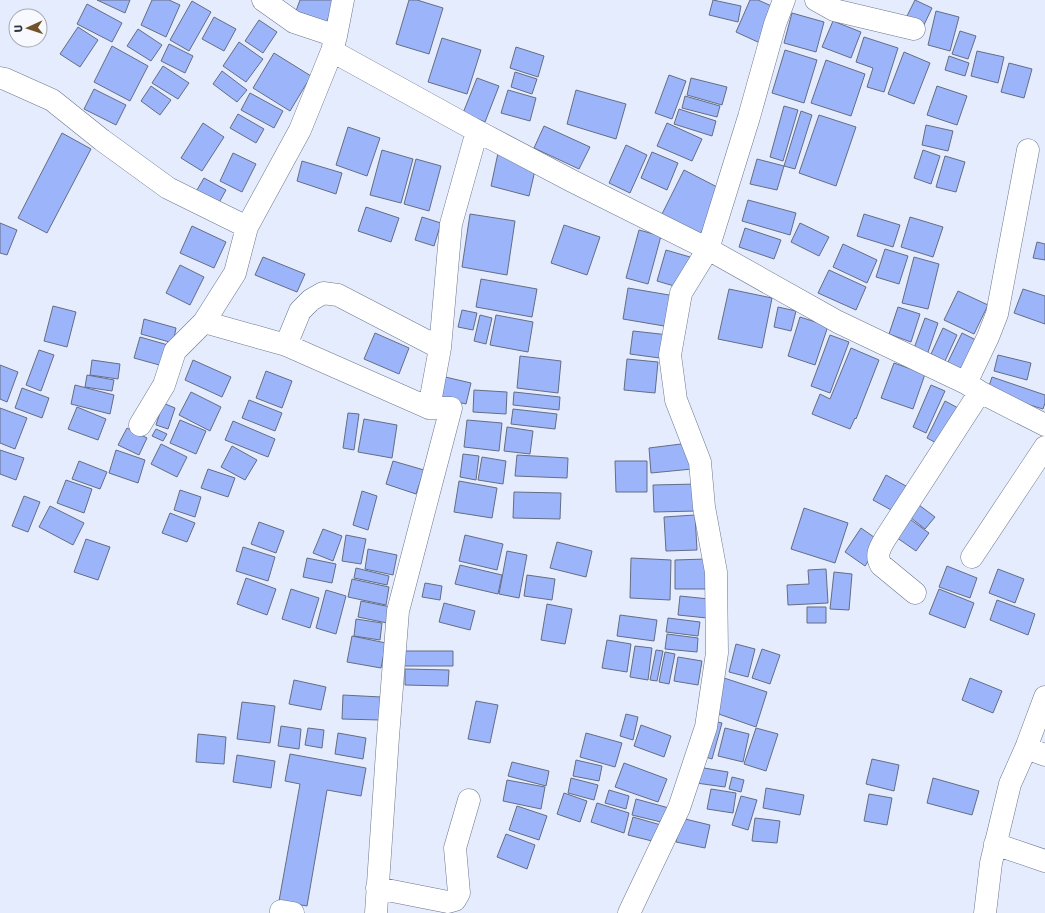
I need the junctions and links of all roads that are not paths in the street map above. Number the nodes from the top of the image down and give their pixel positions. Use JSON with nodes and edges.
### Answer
{"nodes":[{"id":1,"x":263,"y":0,"type":"edge"},
{"id":2,"x":343,"y":0,"type":"edge"},
{"id":3,"x":784,"y":0,"type":"edge"},
{"id":4,"x":816,"y":0,"type":"edge"},
{"id":5,"x":914,"y":29,"type":"dead end"},
{"id":6,"x":334,"y":43,"type":"junction"},
{"id":7,"x":0,"y":78,"type":"edge"},
{"id":8,"x":477,"y":131,"type":"junction"},
{"id":9,"x":1028,"y":150,"type":"dead end"},
{"id":10,"x":248,"y":227,"type":"junction"},
{"id":11,"x":708,"y":249,"type":"junction"},
{"id":12,"x":204,"y":322,"type":"junction"},
{"id":13,"x":286,"y":345,"type":"junction"},
{"id":14,"x":440,"y":348,"type":"junction"},
{"id":15,"x":973,"y":388,"type":"junction"},
{"id":16,"x":428,"y":408,"type":"junction"},
{"id":17,"x":140,"y":425,"type":"dead end"},
{"id":18,"x":1045,"y":425,"type":"edge"},
{"id":19,"x":1045,"y":447,"type":"edge"},
{"id":20,"x":972,"y":557,"type":"dead end"},
{"id":21,"x":915,"y":594,"type":"dead end"},
{"id":22,"x":1045,"y":697,"type":"edge"},
{"id":23,"x":1035,"y":751,"type":"edge"},
{"id":24,"x":469,"y":800,"type":"dead end"},
{"id":25,"x":995,"y":844,"type":"junction"},
{"id":26,"x":1045,"y":861,"type":"edge"},
{"id":27,"x":378,"y":888,"type":"junction"},
{"id":28,"x":376,"y":913,"type":"edge"},
{"id":29,"x":629,"y":913,"type":"edge"},
{"id":30,"x":985,"y":913,"type":"edge"}],
"edges":[{"from":1,"to":6,"type":"street"},
{"from":2,"to":6,"type":"street"},
{"from":3,"to":11,"type":"street"},
{"from":4,"to":5,"type":"street"},
{"from":6,"to":8,"type":"street"},
{"from":6,"to":10,"type":"street"},
{"from":7,"to":10,"type":"street"},
{"from":8,"to":11,"type":"street"},
{"from":8,"to":14,"type":"street"},
{"from":9,"to":15,"type":"street"},
{"from":10,"to":12,"type":"street"},
{"from":11,"to":15,"type":"street"},
{"from":11,"to":29,"type":"street"},
{"from":12,"to":13,"type":"street"},
{"from":12,"to":17,"type":"street"},
{"from":13,"to":14,"type":"street"},
{"from":13,"to":16,"type":"street"},
{"from":14,"to":16,"type":"street"},
{"from":15,"to":18,"type":"street"},
{"from":15,"to":21,"type":"street"},
{"from":16,"to":27,"type":"street"},
{"from":19,"to":20,"type":"street"},
{"from":22,"to":23,"type":"street"},
{"from":23,"to":25,"type":"street"},
{"from":24,"to":27,"type":"street"},
{"from":25,"to":26,"type":"street"},
{"from":25,"to":30,"type":"street"},
{"from":27,"to":28,"type":"street"}]}
